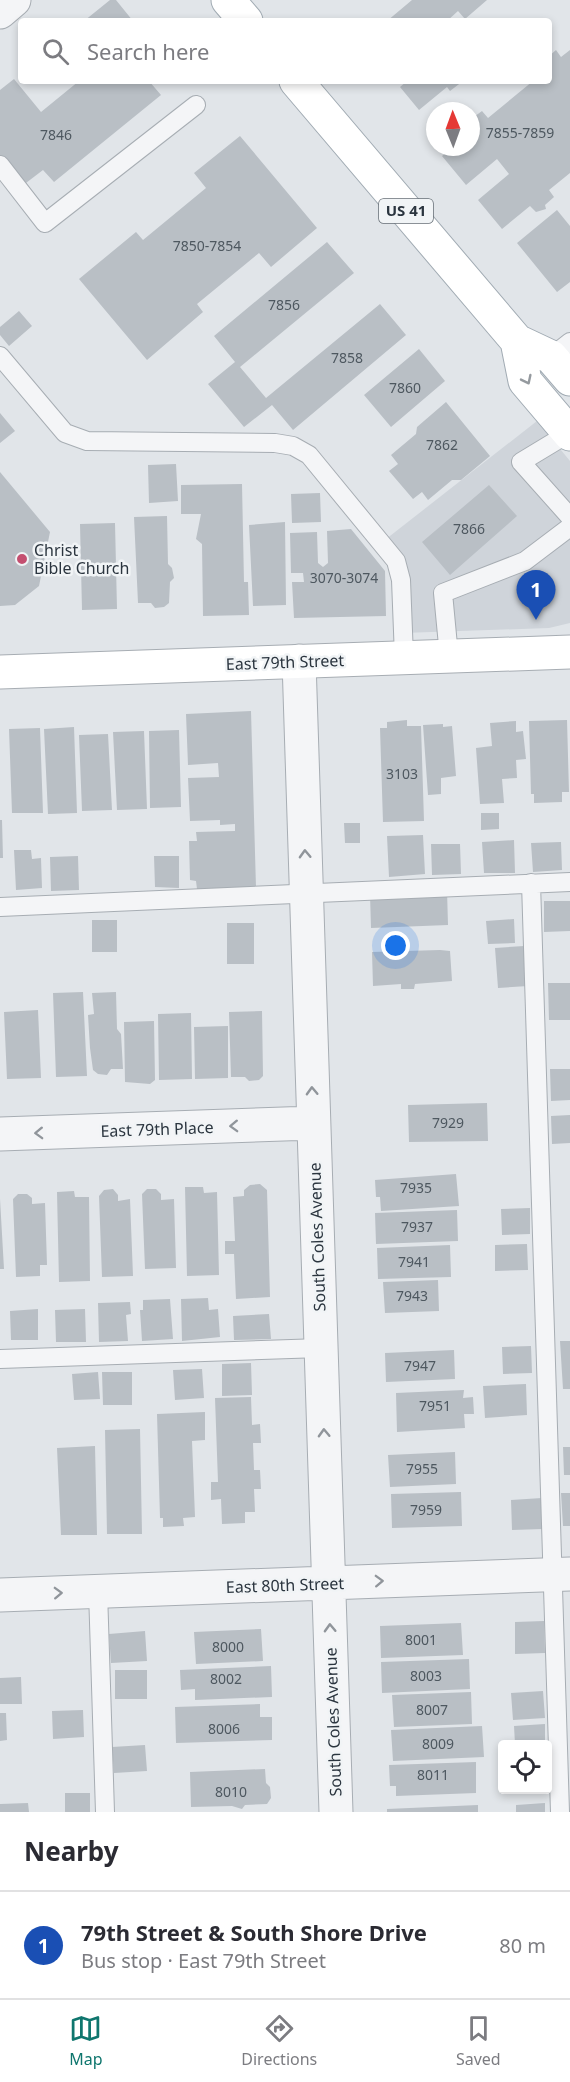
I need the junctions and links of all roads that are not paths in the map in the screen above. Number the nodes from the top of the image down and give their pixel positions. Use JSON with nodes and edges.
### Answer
{"nodes":[{"id":1,"x":14,"y":0,"type":"edge"},
{"id":2,"x":228,"y":0,"type":"edge"},
{"id":3,"x":0,"y":12,"type":"edge"},
{"id":4,"x":243,"y":18,"type":"edge"},
{"id":5,"x":299,"y":84,"type":"edge"},
{"id":6,"x":196,"y":105,"type":"dead end"},
{"id":7,"x":0,"y":165,"type":"edge"},
{"id":8,"x":517,"y":341,"type":"junction"},
{"id":9,"x":0,"y":356,"type":"edge"},
{"id":10,"x":564,"y":359,"type":"edge"},
{"id":11,"x":570,"y":434,"type":"edge"},
{"id":12,"x":570,"y":517,"type":"edge"},
{"id":13,"x":570,"y":527,"type":"edge"},
{"id":14,"x":570,"y":652,"type":"edge"},
{"id":15,"x":449,"y":656,"type":"junction"},
{"id":16,"x":404,"y":657,"type":"junction"},
{"id":17,"x":298,"y":661,"type":"junction"},
{"id":18,"x":0,"y":672,"type":"edge"},
{"id":19,"x":570,"y":882,"type":"edge"},
{"id":20,"x":531,"y":883,"type":"junction"},
{"id":21,"x":306,"y":893,"type":"junction"},
{"id":22,"x":0,"y":907,"type":"edge"},
{"id":23,"x":313,"y":1123,"type":"junction"},
{"id":24,"x":0,"y":1134,"type":"edge"},
{"id":25,"x":321,"y":1348,"type":"junction"},
{"id":26,"x":0,"y":1359,"type":"edge"},
{"id":27,"x":561,"y":1575,"type":"edge"},
{"id":28,"x":328,"y":1583,"type":"junction"},
{"id":29,"x":98,"y":1591,"type":"junction"},
{"id":30,"x":0,"y":1595,"type":"edge"},
{"id":31,"x":105,"y":1812,"type":"edge"},
{"id":32,"x":336,"y":1812,"type":"edge"},
{"id":33,"x":560,"y":1812,"type":"edge"}],
"edges":[{"from":1,"to":3,"type":"street"},
{"from":2,"to":4,"type":"main road"},
{"from":5,"to":8,"type":"main road","number":"US 41"},
{"from":6,"to":7,"type":"lane"},
{"from":8,"to":10,"type":"main road","number":"US 41"},
{"from":8,"to":11,"type":"main road","number":"US 41","one_way":true},
{"from":9,"to":16,"type":"lane"},
{"from":11,"to":12,"type":"lane"},
{"from":13,"to":15,"type":"lane"},
{"from":14,"to":15,"type":"main road","name":"East 79th Street"},
{"from":15,"to":16,"type":"main road","name":"East 79th Street"},
{"from":16,"to":17,"type":"main road","name":"East 79th Street"},
{"from":17,"to":18,"type":"main road","name":"East 79th Street"},
{"from":21,"to":17,"type":"street","name":"South Coles Avenue","one_way":true},
{"from":19,"to":20,"type":"lane"},
{"from":20,"to":21,"type":"lane"},
{"from":20,"to":27,"type":"lane"},
{"from":21,"to":22,"type":"lane"},
{"from":23,"to":21,"type":"street","name":"South Coles Avenue","one_way":true},
{"from":23,"to":24,"type":"street","name":"East 79th Place","one_way":true},
{"from":23,"to":25,"type":"street","name":"South Coles Avenue"},
{"from":25,"to":26,"type":"lane"},
{"from":28,"to":25,"type":"street","name":"South Coles Avenue","one_way":true},
{"from":28,"to":27,"type":"street","name":"East 80th Street","one_way":true},
{"from":27,"to":33,"type":"lane"},
{"from":28,"to":29,"type":"street","name":"East 80th Street"},
{"from":32,"to":28,"type":"street","name":"South Coles Avenue","one_way":true},
{"from":30,"to":29,"type":"street","name":"East 80th Street","one_way":true},
{"from":29,"to":31,"type":"lane"}]}
